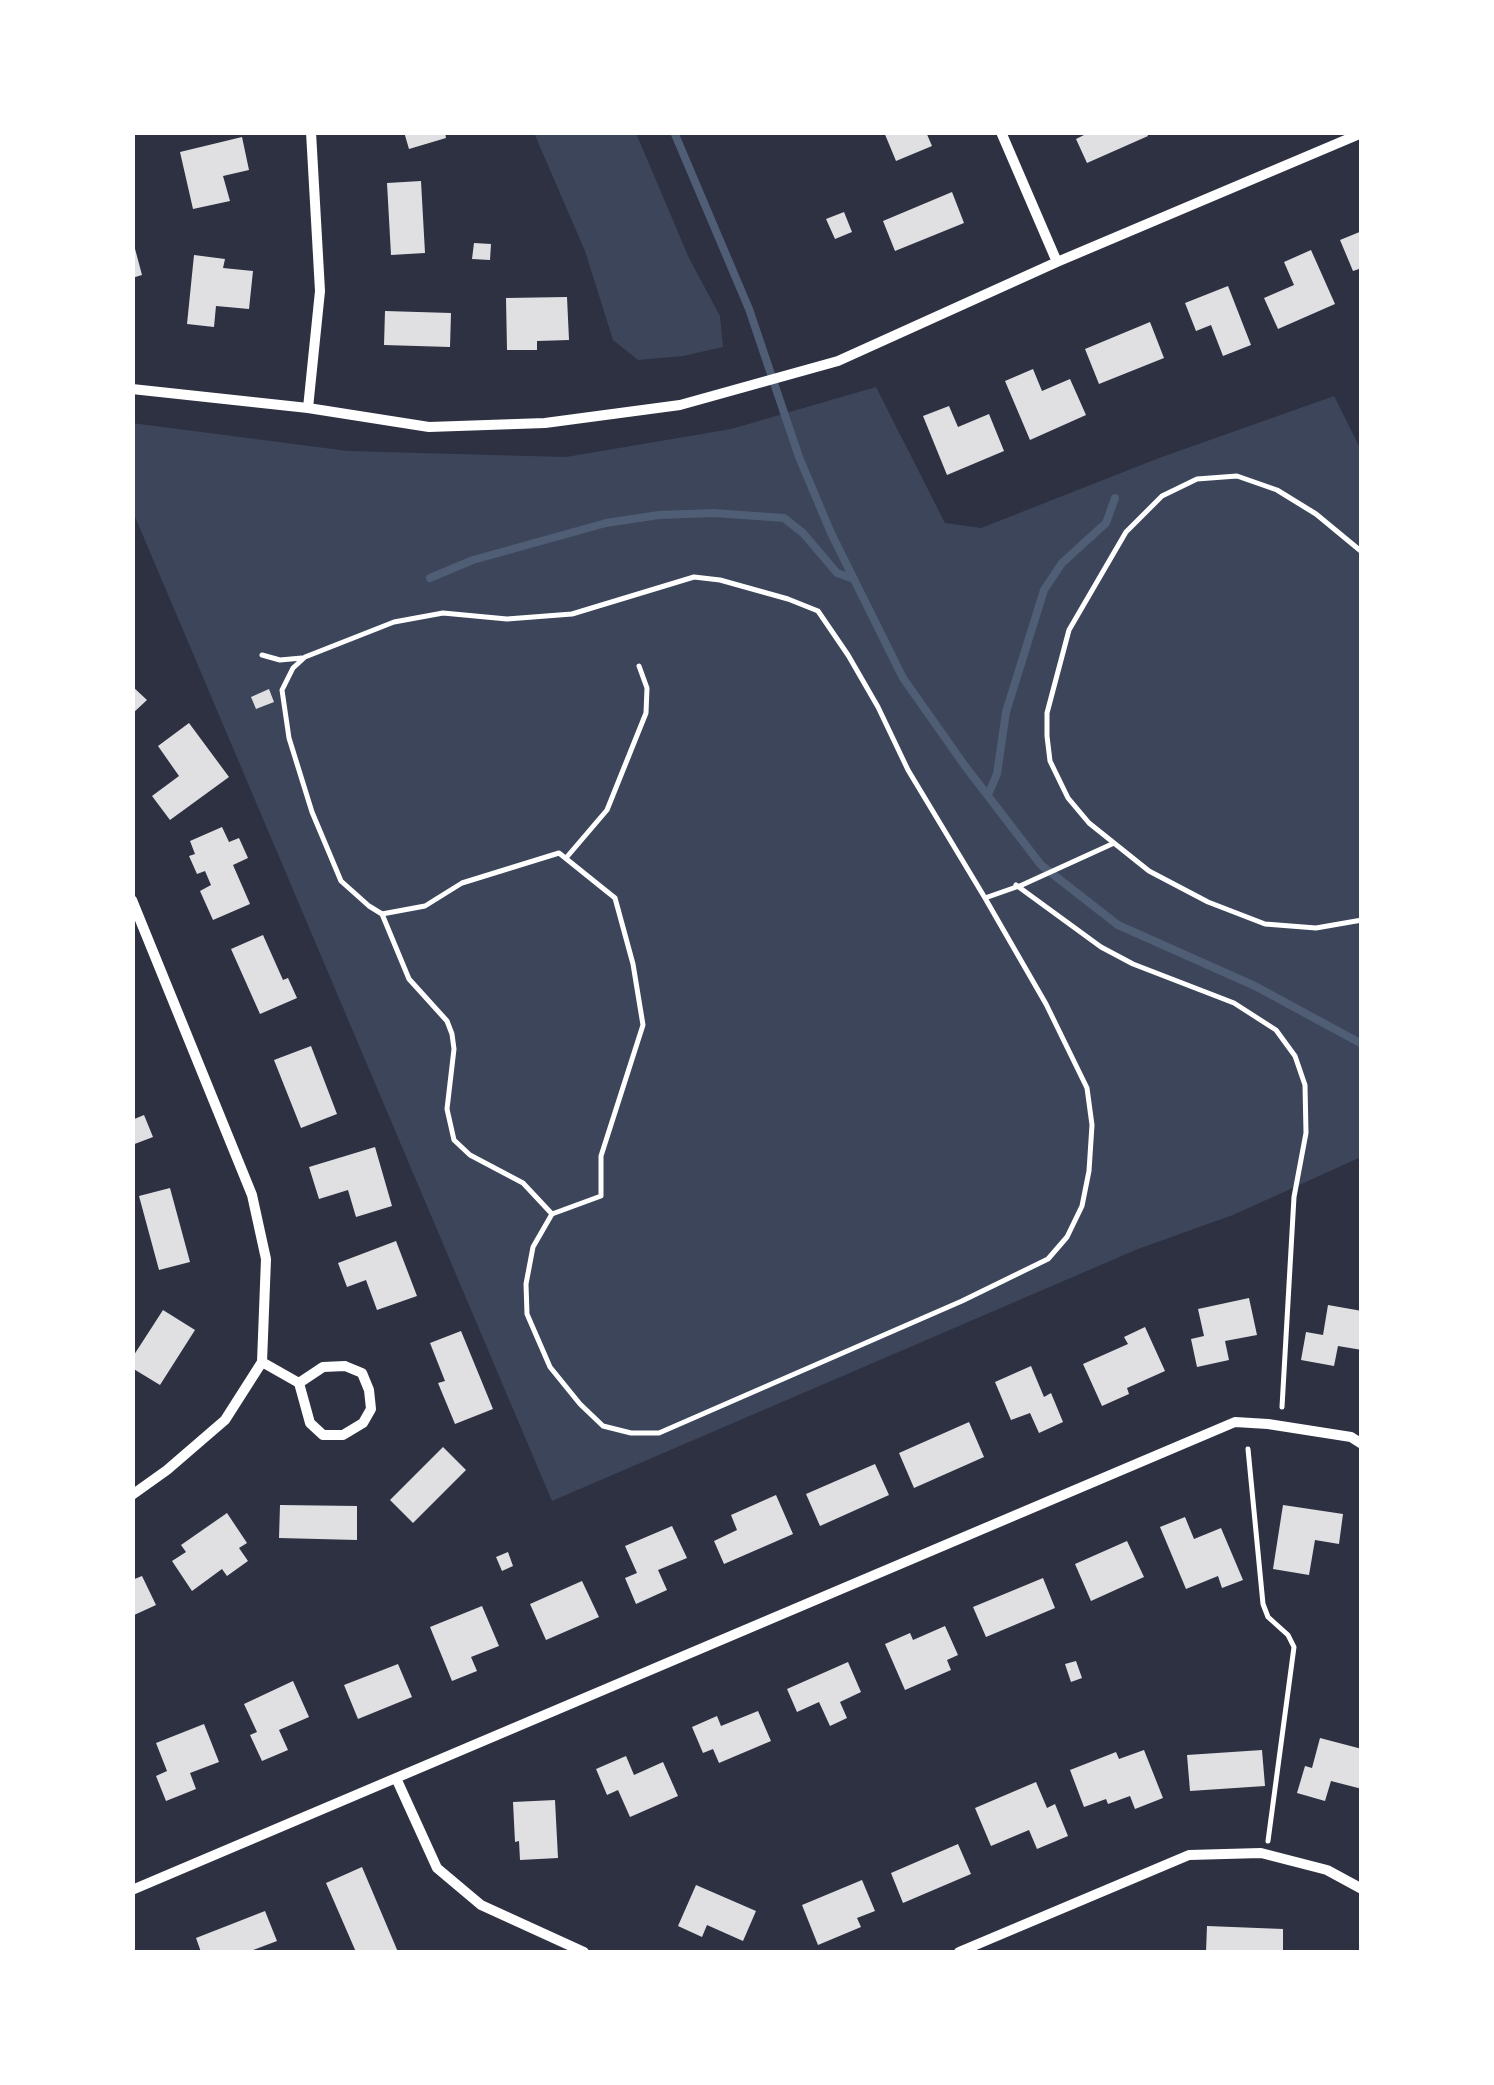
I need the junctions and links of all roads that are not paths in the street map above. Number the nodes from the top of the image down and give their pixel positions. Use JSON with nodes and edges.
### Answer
{"nodes":[{"id":1,"x":311,"y":132,"type":"edge"},
{"id":2,"x":1001,"y":132,"type":"edge"},
{"id":3,"x":1362,"y":133,"type":"edge"},
{"id":4,"x":1057,"y":262,"type":"junction"},
{"id":5,"x":132,"y":389,"type":"edge"},
{"id":6,"x":308,"y":408,"type":"junction"},
{"id":7,"x":132,"y":900,"type":"edge"},
{"id":8,"x":262,"y":1362,"type":"junction"},
{"id":9,"x":299,"y":1383,"type":"junction"},
{"id":10,"x":1362,"y":1444,"type":"edge"},
{"id":11,"x":132,"y":1495,"type":"edge"},
{"id":12,"x":396,"y":1778,"type":"junction"},
{"id":13,"x":1362,"y":1889,"type":"edge"},
{"id":14,"x":132,"y":1890,"type":"edge"},
{"id":15,"x":974,"y":1950,"type":"edge"},
{"id":16,"x":584,"y":1952,"type":"edge"},
{"id":17,"x":959,"y":1952,"type":"edge"}],
"edges":[{"from":1,"to":6,"type":"street"},
{"from":2,"to":4,"type":"street"},
{"from":3,"to":4,"type":"street"},
{"from":4,"to":6,"type":"street"},
{"from":5,"to":6,"type":"street"},
{"from":7,"to":8,"type":"street"},
{"from":8,"to":9,"type":"street"},
{"from":8,"to":11,"type":"street"},
{"from":9,"to":9,"type":"street"},
{"from":10,"to":12,"type":"street"},
{"from":12,"to":14,"type":"street"},
{"from":12,"to":16,"type":"street"},
{"from":13,"to":15,"type":"street"},
{"from":15,"to":17,"type":"street"}]}
